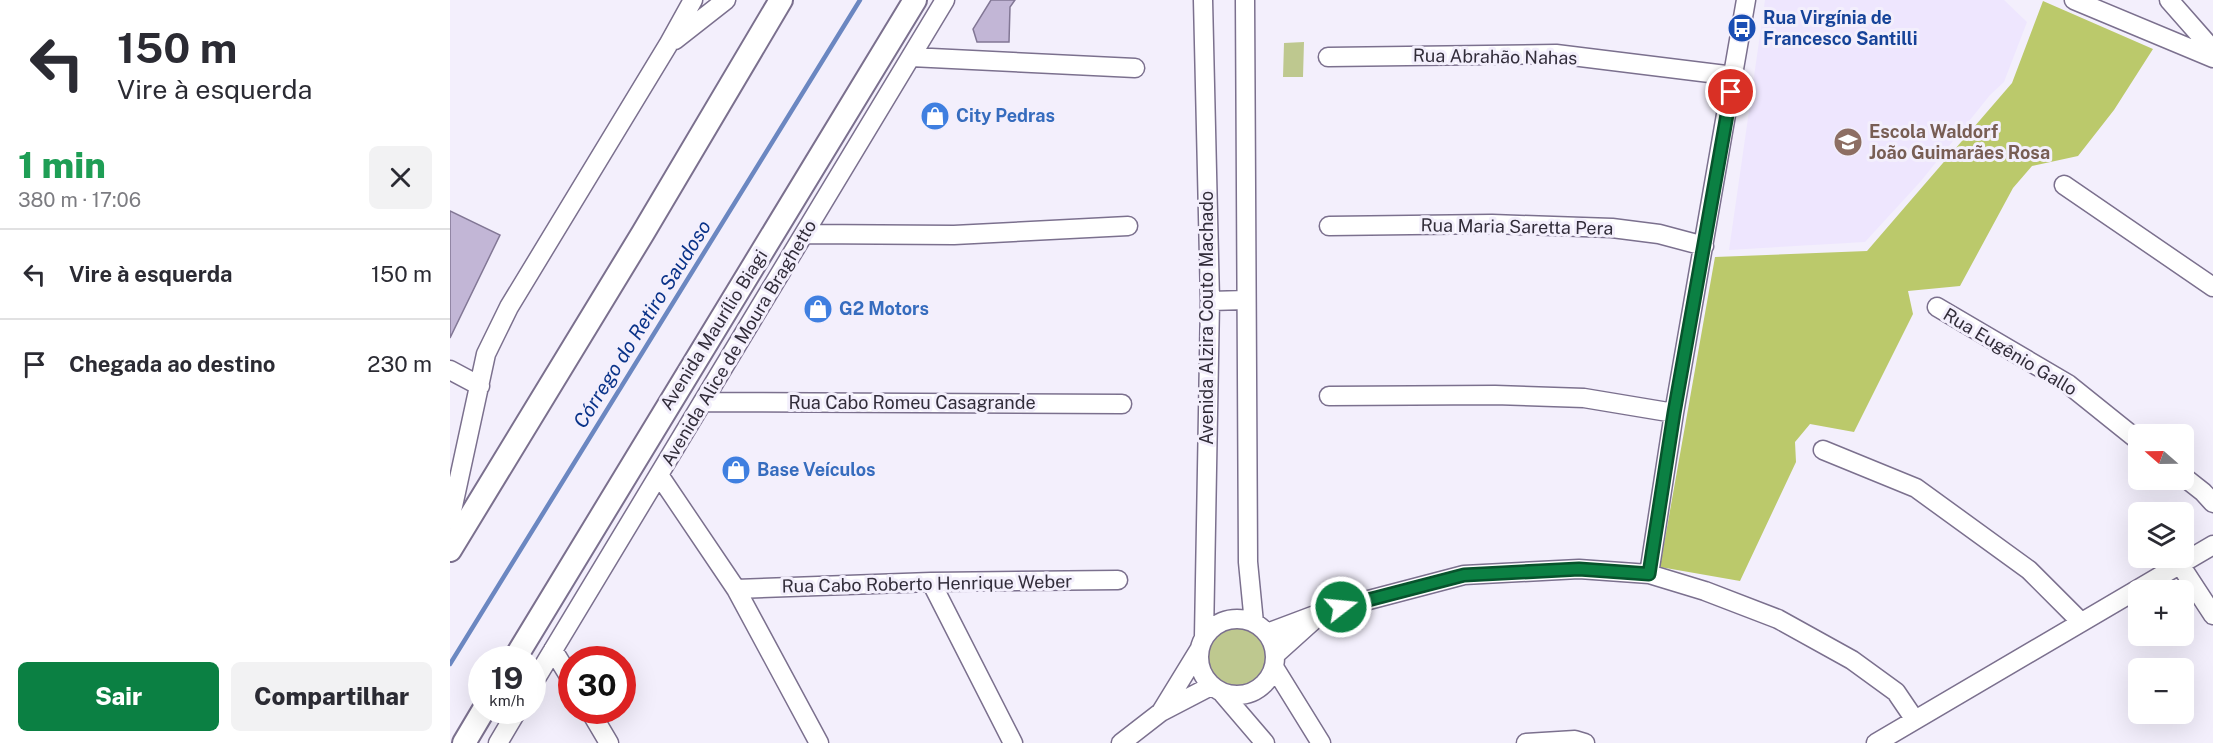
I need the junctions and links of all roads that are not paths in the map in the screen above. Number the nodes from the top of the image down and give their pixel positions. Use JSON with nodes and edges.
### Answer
{"nodes":[{"id":1,"x":693,"y":0,"type":"edge"},
{"id":2,"x":726,"y":0,"type":"edge"},
{"id":3,"x":781,"y":0,"type":"edge"},
{"id":4,"x":915,"y":0,"type":"edge"},
{"id":5,"x":945,"y":0,"type":"edge"},
{"id":6,"x":1203,"y":0,"type":"edge"},
{"id":7,"x":1245,"y":0,"type":"edge"},
{"id":8,"x":1746,"y":0,"type":"edge"},
{"id":9,"x":2074,"y":0,"type":"edge"},
{"id":10,"x":2169,"y":0,"type":"edge"},
{"id":11,"x":668,"y":45,"type":"junction"},
{"id":12,"x":2213,"y":50,"type":"edge"},
{"id":13,"x":911,"y":57,"type":"junction"},
{"id":14,"x":1328,"y":57,"type":"dead end"},
{"id":15,"x":2213,"y":58,"type":"edge"},
{"id":16,"x":1135,"y":68,"type":"dead end"},
{"id":17,"x":1734,"y":76,"type":"junction"},
{"id":18,"x":2064,"y":185,"type":"dead end"},
{"id":19,"x":1128,"y":226,"type":"dead end"},
{"id":20,"x":1329,"y":226,"type":"dead end"},
{"id":21,"x":805,"y":234,"type":"junction"},
{"id":22,"x":1704,"y":246,"type":"junction"},
{"id":23,"x":2213,"y":288,"type":"edge"},
{"id":24,"x":1246,"y":300,"type":"junction"},
{"id":25,"x":1210,"y":301,"type":"junction"},
{"id":26,"x":1937,"y":307,"type":"dead end"},
{"id":27,"x":450,"y":370,"type":"edge"},
{"id":28,"x":480,"y":386,"type":"junction"},
{"id":29,"x":1329,"y":396,"type":"dead end"},
{"id":30,"x":703,"y":402,"type":"junction"},
{"id":31,"x":1122,"y":404,"type":"dead end"},
{"id":32,"x":1674,"y":413,"type":"junction"},
{"id":33,"x":2128,"y":432,"type":"edge"},
{"id":34,"x":1823,"y":450,"type":"dead end"},
{"id":35,"x":659,"y":475,"type":"junction"},
{"id":36,"x":2194,"y":485,"type":"edge"},
{"id":37,"x":2213,"y":503,"type":"edge"},
{"id":38,"x":454,"y":524,"type":"edge"},
{"id":39,"x":2213,"y":545,"type":"edge"},
{"id":40,"x":450,"y":550,"type":"edge"},
{"id":41,"x":2194,"y":555,"type":"edge"},
{"id":42,"x":2171,"y":568,"type":"edge"},
{"id":43,"x":2182,"y":568,"type":"edge"},
{"id":44,"x":1649,"y":574,"type":"junction"},
{"id":45,"x":1118,"y":580,"type":"dead end"},
{"id":46,"x":931,"y":582,"type":"junction"},
{"id":47,"x":736,"y":589,"type":"junction"},
{"id":48,"x":1323,"y":612,"type":"junction"},
{"id":49,"x":2213,"y":615,"type":"edge"},
{"id":50,"x":2081,"y":622,"type":"junction"},
{"id":51,"x":1261,"y":628,"type":"junction"},
{"id":52,"x":1201,"y":643,"type":"junction"},
{"id":53,"x":523,"y":646,"type":"edge"},
{"id":54,"x":553,"y":650,"type":"junction"},
{"id":55,"x":558,"y":658,"type":"edge"},
{"id":56,"x":1275,"y":661,"type":"junction"},
{"id":57,"x":546,"y":662,"type":"edge"},
{"id":58,"x":1217,"y":690,"type":"junction"},
{"id":59,"x":1161,"y":712,"type":"junction"},
{"id":60,"x":1915,"y":720,"type":"junction"},
{"id":61,"x":475,"y":724,"type":"edge"},
{"id":62,"x":509,"y":724,"type":"edge"},
{"id":63,"x":598,"y":724,"type":"edge"},
{"id":64,"x":464,"y":743,"type":"edge"},
{"id":65,"x":498,"y":743,"type":"edge"},
{"id":66,"x":609,"y":743,"type":"edge"},
{"id":67,"x":819,"y":743,"type":"edge"},
{"id":68,"x":1013,"y":743,"type":"edge"},
{"id":69,"x":1121,"y":743,"type":"edge"},
{"id":70,"x":1265,"y":743,"type":"edge"},
{"id":71,"x":1321,"y":743,"type":"edge"},
{"id":72,"x":1526,"y":743,"type":"edge"},
{"id":73,"x":1585,"y":743,"type":"edge"},
{"id":74,"x":1876,"y":743,"type":"edge"}],
"edges":[{"from":1,"to":11,"type":"street"},
{"from":2,"to":11,"type":"street"},
{"from":3,"to":38,"type":"main road"},
{"from":4,"to":53,"type":"main road","name":"Avenida Maurílio Biagi"},
{"from":5,"to":13,"type":"street","name":"Avenida Alice de Moura Braghetto"},
{"from":6,"to":25,"type":"street","name":"Avenida Alzira Couto Machado"},
{"from":7,"to":24,"type":"street"},
{"from":8,"to":17,"type":"street"},
{"from":9,"to":15,"type":"street"},
{"from":10,"to":12,"type":"street"},
{"from":11,"to":28,"type":"street"},
{"from":13,"to":16,"type":"street"},
{"from":13,"to":21,"type":"street","name":"Avenida Alice de Moura Braghetto"},
{"from":14,"to":17,"type":"street","name":"Rua Abrahão Nahas"},
{"from":17,"to":22,"type":"street"},
{"from":18,"to":23,"type":"street"},
{"from":19,"to":21,"type":"street"},
{"from":20,"to":22,"type":"street","name":"Rua Maria Saretta Pera"},
{"from":21,"to":30,"type":"street","name":"Avenida Alice de Moura Braghetto"},
{"from":22,"to":32,"type":"street"},
{"from":24,"to":25,"type":"street"},
{"from":24,"to":51,"type":"street"},
{"from":25,"to":52,"type":"street","name":"Avenida Alzira Couto Machado"},
{"from":26,"to":33,"type":"street","name":"Rua Eugênio Gallo"},
{"from":27,"to":28,"type":"street"},
{"from":28,"to":38,"type":"street"},
{"from":29,"to":32,"type":"street"},
{"from":30,"to":31,"type":"street","name":"Rua Cabo Romeu Casagrande"},
{"from":30,"to":35,"type":"street","name":"Avenida Alice de Moura Braghetto"},
{"from":32,"to":44,"type":"street"},
{"from":34,"to":50,"type":"street"},
{"from":35,"to":47,"type":"street"},
{"from":35,"to":54,"type":"street","name":"Avenida Alice de Moura Braghetto"},
{"from":36,"to":37,"type":"street"},
{"from":38,"to":40,"type":"main road"},
{"from":39,"to":41,"type":"street"},
{"from":42,"to":50,"type":"street"},
{"from":43,"to":49,"type":"street"},
{"from":44,"to":48,"type":"street"},
{"from":44,"to":60,"type":"street"},
{"from":45,"to":46,"type":"street","name":"Rua Cabo Roberto Henrique Weber"},
{"from":46,"to":47,"type":"street","name":"Rua Cabo Roberto Henrique Weber"},
{"from":46,"to":68,"type":"street"},
{"from":47,"to":67,"type":"street"},
{"from":48,"to":51,"type":"street"},
{"from":48,"to":56,"type":"street"},
{"from":50,"to":60,"type":"street"},
{"from":51,"to":52,"type":"street"},
{"from":51,"to":56,"type":"street"},
{"from":52,"to":58,"type":"street"},
{"from":52,"to":59,"type":"street"},
{"from":54,"to":55,"type":"street"},
{"from":54,"to":57,"type":"street","name":"Avenida Alice de Moura Braghetto"},
{"from":56,"to":58,"type":"street"},
{"from":56,"to":71,"type":"street"},
{"from":58,"to":59,"type":"street"},
{"from":58,"to":70,"type":"street"},
{"from":59,"to":69,"type":"street"},
{"from":60,"to":74,"type":"street"},
{"from":61,"to":64,"type":"main road"},
{"from":62,"to":65,"type":"street"},
{"from":63,"to":66,"type":"street"},
{"from":72,"to":73,"type":"street"}]}
